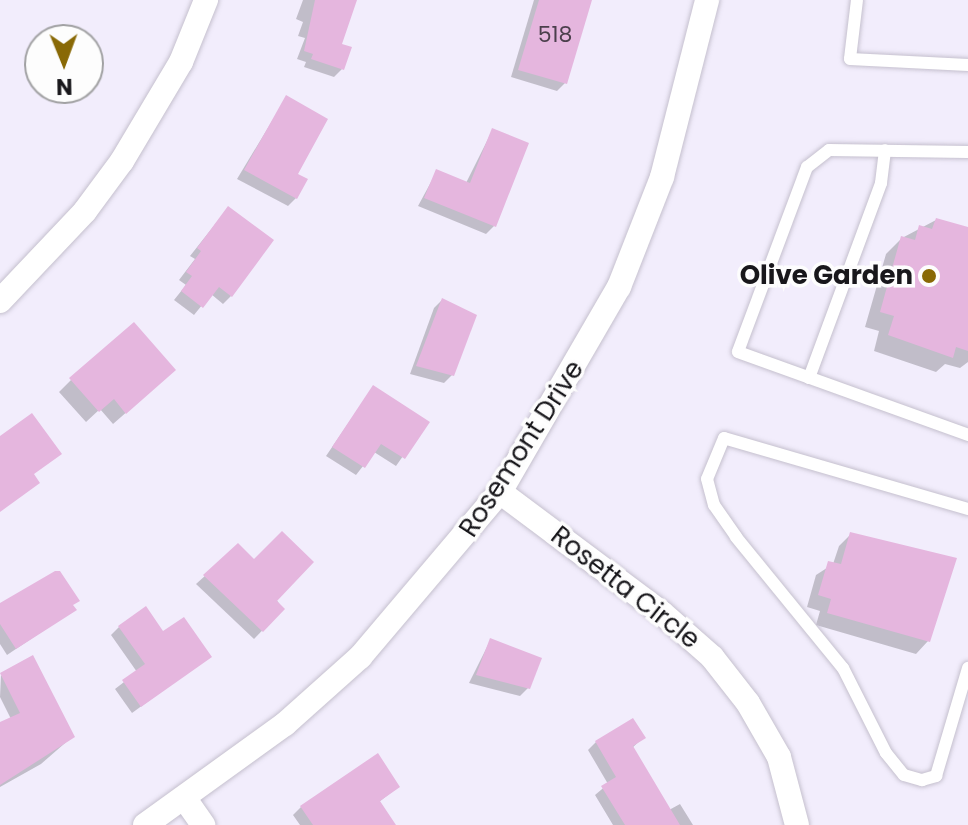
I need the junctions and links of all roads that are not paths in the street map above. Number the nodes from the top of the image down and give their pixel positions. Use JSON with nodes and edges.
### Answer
{"nodes":[{"id":1,"x":206,"y":0,"type":"edge"},
{"id":2,"x":707,"y":0,"type":"edge"},
{"id":3,"x":857,"y":0,"type":"edge"},
{"id":4,"x":968,"y":65,"type":"edge"},
{"id":5,"x":885,"y":150,"type":"junction"},
{"id":6,"x":968,"y":152,"type":"edge"},
{"id":7,"x":0,"y":301,"type":"edge"},
{"id":8,"x":809,"y":378,"type":"junction"},
{"id":9,"x":968,"y":435,"type":"edge"},
{"id":10,"x":500,"y":492,"type":"junction"},
{"id":11,"x":968,"y":509,"type":"edge"},
{"id":12,"x":968,"y":668,"type":"edge"},
{"id":13,"x":185,"y":799,"type":"junction"},
{"id":14,"x":145,"y":825,"type":"edge"},
{"id":15,"x":203,"y":825,"type":"edge"},
{"id":16,"x":797,"y":825,"type":"edge"}],
"edges":[{"from":1,"to":7,"type":"street"},
{"from":2,"to":10,"type":"street","name":"Rosemont Drive"},
{"from":3,"to":4,"type":"lane"},
{"from":5,"to":6,"type":"lane"},
{"from":5,"to":8,"type":"lane"},
{"from":5,"to":8,"type":"lane"},
{"from":8,"to":9,"type":"lane"},
{"from":10,"to":13,"type":"street","name":"Rosemont Drive"},
{"from":10,"to":16,"type":"street","name":"Rosetta Circle"},
{"from":11,"to":12,"type":"lane"},
{"from":13,"to":14,"type":"street","name":"Rosemont Drive"},
{"from":13,"to":15,"type":"street"}]}
